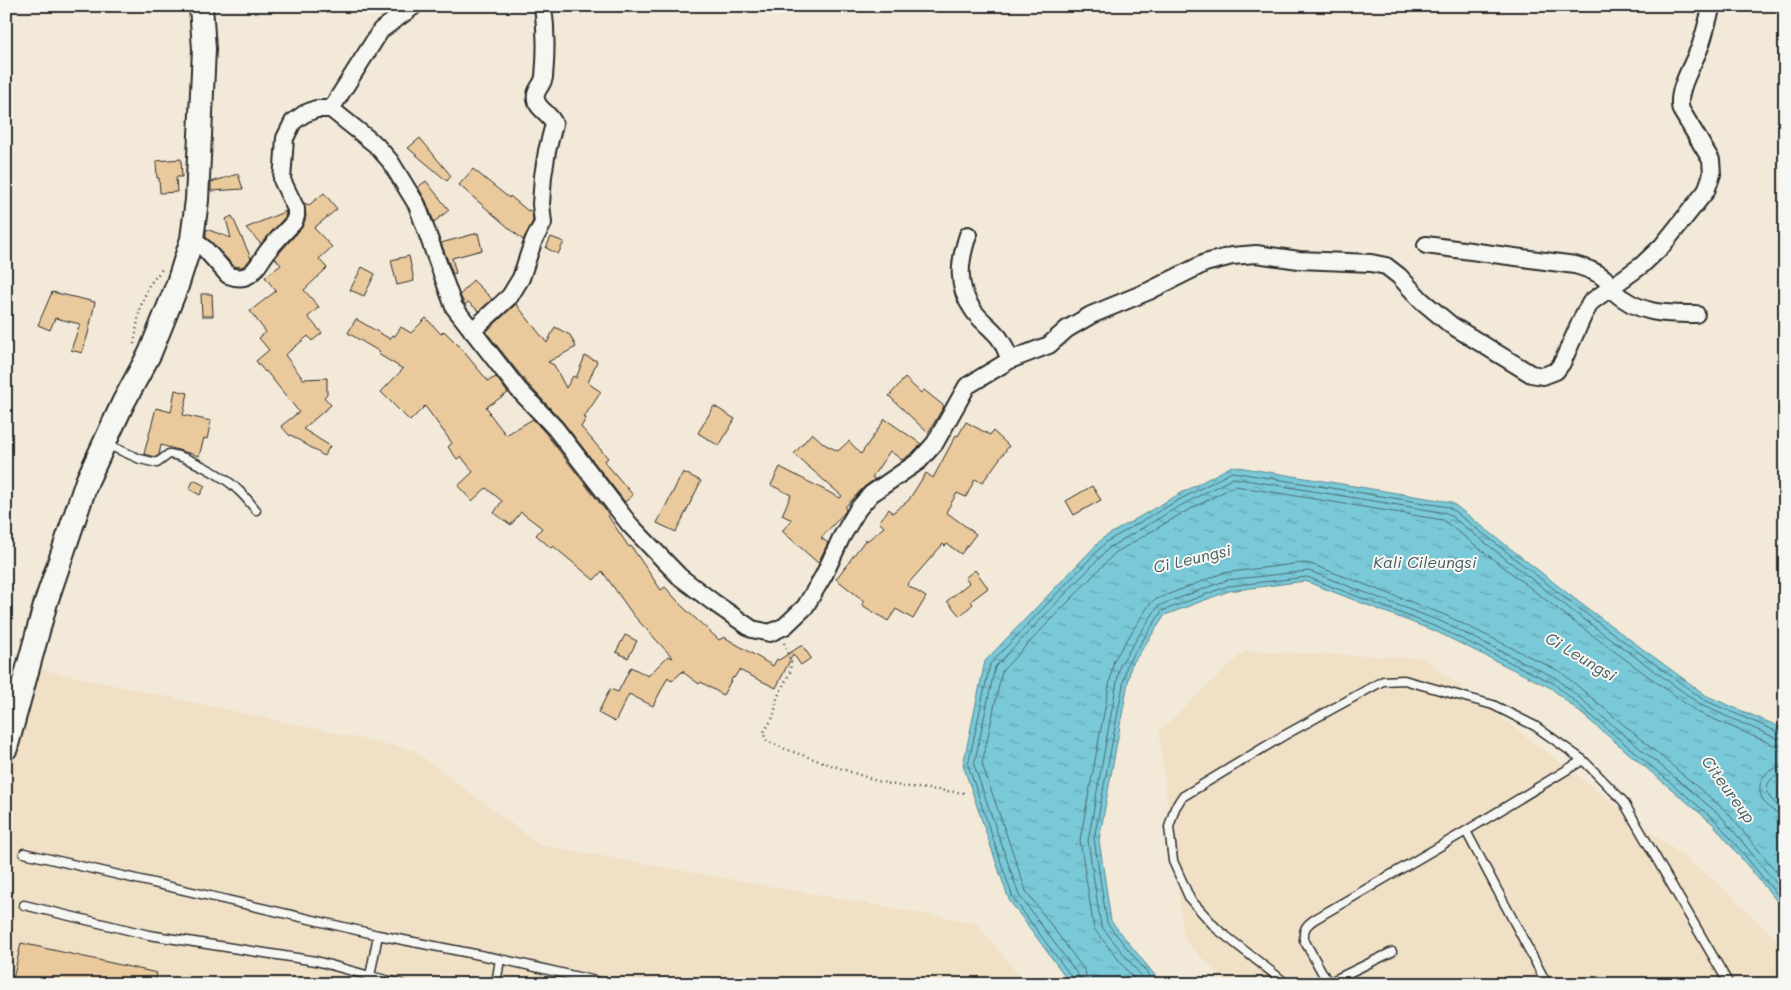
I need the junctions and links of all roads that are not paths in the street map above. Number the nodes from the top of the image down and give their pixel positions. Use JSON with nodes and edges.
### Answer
{"nodes":[{"id":1,"x":201,"y":6,"type":"edge"},
{"id":2,"x":414,"y":6,"type":"edge"},
{"id":3,"x":543,"y":6,"type":"edge"},
{"id":4,"x":1712,"y":6,"type":"edge"},
{"id":5,"x":331,"y":109,"type":"junction"},
{"id":6,"x":968,"y":235,"type":"dead end"},
{"id":7,"x":192,"y":239,"type":"junction"},
{"id":8,"x":1426,"y":245,"type":"dead end"},
{"id":9,"x":1610,"y":289,"type":"junction"},
{"id":10,"x":1696,"y":314,"type":"dead end"},
{"id":11,"x":472,"y":331,"type":"junction"},
{"id":12,"x":1010,"y":360,"type":"junction"},
{"id":13,"x":105,"y":443,"type":"junction"},
{"id":14,"x":256,"y":510,"type":"dead end"},
{"id":15,"x":6,"y":748,"type":"edge"},
{"id":16,"x":1583,"y":760,"type":"junction"},
{"id":17,"x":1466,"y":831,"type":"junction"},
{"id":18,"x":24,"y":853,"type":"dead end"},
{"id":19,"x":24,"y":905,"type":"dead end"},
{"id":20,"x":378,"y":935,"type":"junction"},
{"id":21,"x":1392,"y":952,"type":"dead end"},
{"id":22,"x":500,"y":959,"type":"junction"},
{"id":23,"x":369,"y":980,"type":"edge"},
{"id":24,"x":402,"y":984,"type":"edge"},
{"id":25,"x":496,"y":984,"type":"edge"},
{"id":26,"x":609,"y":984,"type":"edge"},
{"id":27,"x":1287,"y":984,"type":"edge"},
{"id":28,"x":1328,"y":984,"type":"edge"},
{"id":29,"x":1547,"y":984,"type":"edge"},
{"id":30,"x":1729,"y":984,"type":"edge"}],
"edges":[{"from":1,"to":7,"type":"street"},
{"from":2,"to":5,"type":"street"},
{"from":3,"to":11,"type":"street"},
{"from":4,"to":9,"type":"street"},
{"from":5,"to":7,"type":"street"},
{"from":5,"to":11,"type":"street"},
{"from":6,"to":12,"type":"street"},
{"from":7,"to":13,"type":"street"},
{"from":8,"to":9,"type":"street"},
{"from":9,"to":10,"type":"street"},
{"from":9,"to":12,"type":"street"},
{"from":11,"to":12,"type":"street"},
{"from":13,"to":14,"type":"lane"},
{"from":13,"to":15,"type":"street"},
{"from":16,"to":17,"type":"lane"},
{"from":16,"to":27,"type":"lane"},
{"from":16,"to":30,"type":"lane"},
{"from":17,"to":28,"type":"lane"},
{"from":17,"to":29,"type":"lane"},
{"from":18,"to":20,"type":"lane"},
{"from":19,"to":23,"type":"lane"},
{"from":20,"to":22,"type":"lane"},
{"from":20,"to":23,"type":"lane"},
{"from":21,"to":28,"type":"lane"},
{"from":22,"to":25,"type":"lane"},
{"from":22,"to":26,"type":"lane"},
{"from":23,"to":24,"type":"lane"}]}
